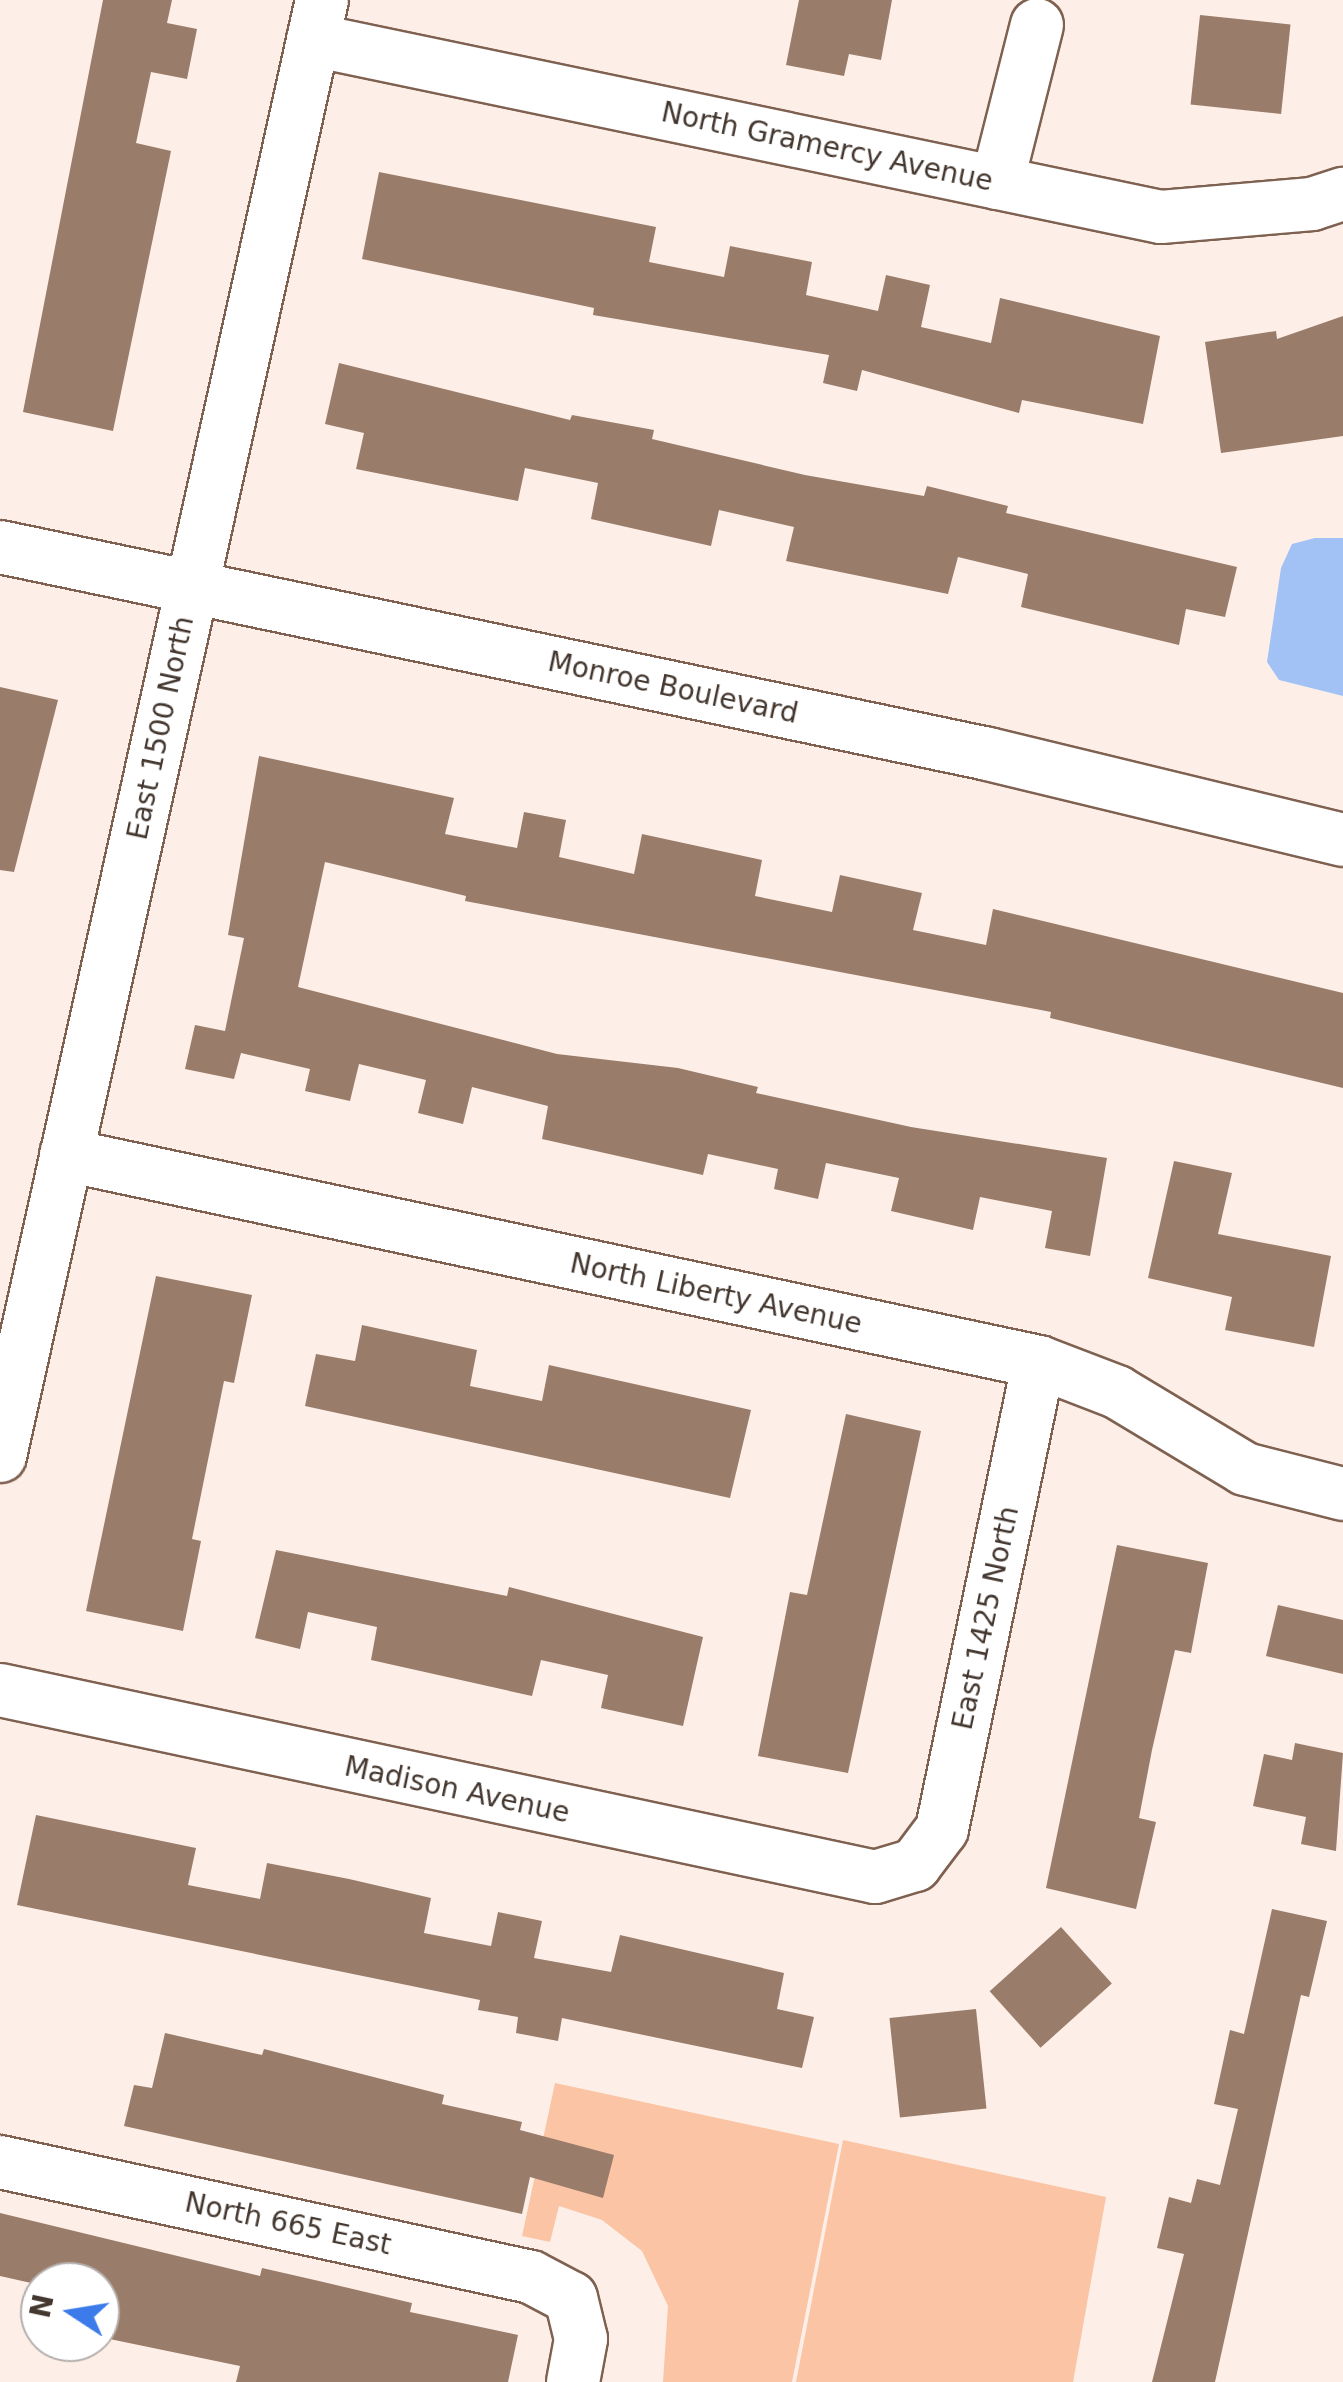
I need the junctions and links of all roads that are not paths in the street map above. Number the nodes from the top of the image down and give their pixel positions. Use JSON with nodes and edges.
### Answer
{"nodes":[{"id":1,"x":317,"y":20,"type":"edge"},
{"id":2,"x":1037,"y":25,"type":"dead end"},
{"id":3,"x":997,"y":182,"type":"junction"},
{"id":4,"x":1343,"y":194,"type":"edge"},
{"id":5,"x":0,"y":547,"type":"edge"},
{"id":6,"x":192,"y":586,"type":"junction"},
{"id":7,"x":1343,"y":840,"type":"edge"},
{"id":8,"x":66,"y":1155,"type":"junction"},
{"id":9,"x":1039,"y":1362,"type":"junction"},
{"id":10,"x":0,"y":1456,"type":"edge"},
{"id":11,"x":1343,"y":1494,"type":"edge"},
{"id":12,"x":0,"y":1690,"type":"edge"},
{"id":13,"x":915,"y":1865,"type":"joint"},
{"id":14,"x":0,"y":2162,"type":"edge"},
{"id":15,"x":572,"y":2382,"type":"edge"}],
"edges":[{"from":1,"to":3,"type":"street","name":"North Gramercy Avenue"},
{"from":1,"to":6,"type":"street","name":"East 1500 North"},
{"from":2,"to":3,"type":"street"},
{"from":3,"to":4,"type":"street","name":"North Gramercy Avenue"},
{"from":5,"to":6,"type":"street","name":"Monroe Boulevard"},
{"from":6,"to":7,"type":"street","name":"Monroe Boulevard"},
{"from":6,"to":8,"type":"street","name":"East 1500 North"},
{"from":8,"to":9,"type":"street","name":"North Liberty Avenue"},
{"from":8,"to":10,"type":"street","name":"East 1500 North"},
{"from":9,"to":11,"type":"street","name":"North Liberty Avenue"},
{"from":9,"to":13,"type":"street","name":"East 1425 North"},
{"from":12,"to":13,"type":"street","name":"Madison Avenue"},
{"from":14,"to":15,"type":"street","name":"North 665 East"}]}
